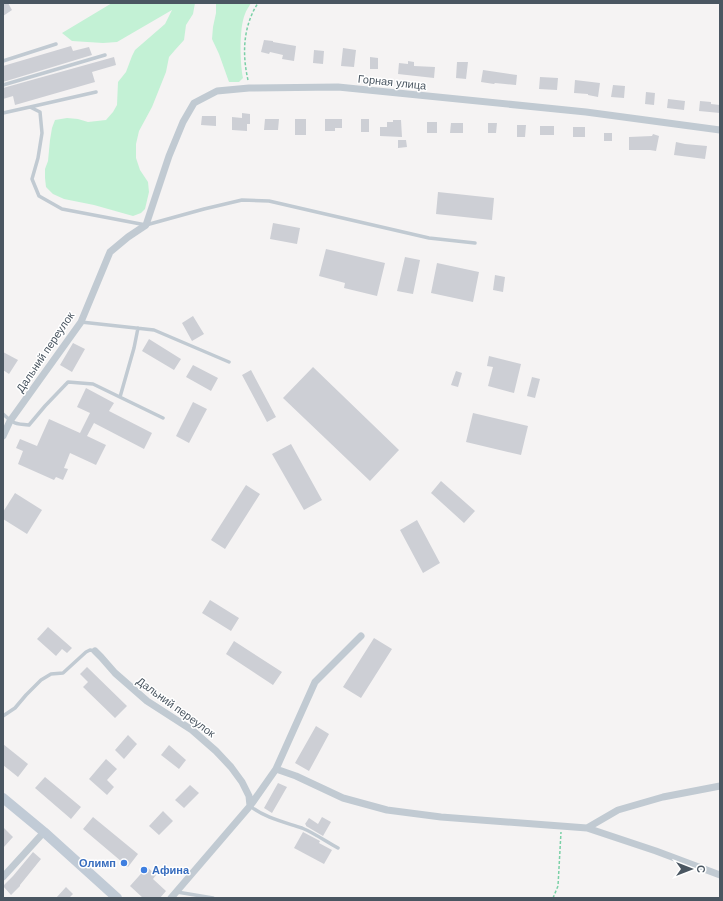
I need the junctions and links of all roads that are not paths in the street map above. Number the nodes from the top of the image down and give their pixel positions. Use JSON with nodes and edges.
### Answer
{"nodes":[{"id":1,"x":56,"y":44,"type":"dead end"},
{"id":2,"x":105,"y":55,"type":"dead end"},
{"id":3,"x":3,"y":61,"type":"edge"},
{"id":4,"x":3,"y":85,"type":"edge"},
{"id":5,"x":96,"y":92,"type":"dead end"},
{"id":6,"x":30,"y":107,"type":"junction"},
{"id":7,"x":3,"y":113,"type":"edge"},
{"id":8,"x":720,"y":130,"type":"edge"},
{"id":9,"x":146,"y":225,"type":"junction"},
{"id":10,"x":475,"y":243,"type":"dead end"},
{"id":11,"x":81,"y":322,"type":"junction"},
{"id":12,"x":138,"y":328,"type":"junction"},
{"id":13,"x":229,"y":362,"type":"dead end"},
{"id":14,"x":120,"y":397,"type":"junction"},
{"id":15,"x":3,"y":414,"type":"edge"},
{"id":16,"x":163,"y":418,"type":"dead end"},
{"id":17,"x":10,"y":421,"type":"junction"},
{"id":18,"x":3,"y":436,"type":"edge"},
{"id":19,"x":361,"y":636,"type":"dead end"},
{"id":20,"x":95,"y":651,"type":"joint"},
{"id":21,"x":3,"y":716,"type":"edge"},
{"id":22,"x":276,"y":768,"type":"junction"},
{"id":23,"x":720,"y":786,"type":"edge"},
{"id":24,"x":3,"y":798,"type":"edge"},
{"id":25,"x":250,"y":806,"type":"junction"},
{"id":26,"x":587,"y":828,"type":"junction"},
{"id":27,"x":44,"y":832,"type":"junction"},
{"id":28,"x":338,"y":848,"type":"dead end"},
{"id":29,"x":720,"y":875,"type":"edge"},
{"id":30,"x":3,"y":877,"type":"edge"},
{"id":31,"x":177,"y":892,"type":"junction"},
{"id":32,"x":111,"y":896,"type":"edge"},
{"id":33,"x":171,"y":898,"type":"edge"},
{"id":34,"x":213,"y":898,"type":"edge"}],
"edges":[{"from":1,"to":3,"type":"lane"},
{"from":2,"to":4,"type":"lane"},
{"from":5,"to":6,"type":"lane"},
{"from":6,"to":7,"type":"lane"},
{"from":6,"to":9,"type":"lane"},
{"from":8,"to":9,"type":"street","name":"Горная улица"},
{"from":9,"to":10,"type":"lane"},
{"from":9,"to":11,"type":"street","name":"Дальний переулок"},
{"from":11,"to":12,"type":"lane"},
{"from":11,"to":17,"type":"street","name":"Дальний переулок"},
{"from":12,"to":13,"type":"lane"},
{"from":12,"to":14,"type":"lane"},
{"from":14,"to":16,"type":"lane"},
{"from":14,"to":17,"type":"lane"},
{"from":15,"to":17,"type":"lane"},
{"from":17,"to":18,"type":"street","name":"Дальний переулок"},
{"from":19,"to":22,"type":"street"},
{"from":20,"to":21,"type":"lane"},
{"from":20,"to":25,"type":"street","name":"Дальний переулок"},
{"from":22,"to":25,"type":"street"},
{"from":22,"to":26,"type":"street"},
{"from":23,"to":26,"type":"street"},
{"from":24,"to":27,"type":"street"},
{"from":25,"to":28,"type":"lane"},
{"from":25,"to":31,"type":"street"},
{"from":26,"to":29,"type":"street"},
{"from":27,"to":30,"type":"street"},
{"from":27,"to":32,"type":"street"},
{"from":31,"to":33,"type":"street"},
{"from":31,"to":34,"type":"lane"}]}
